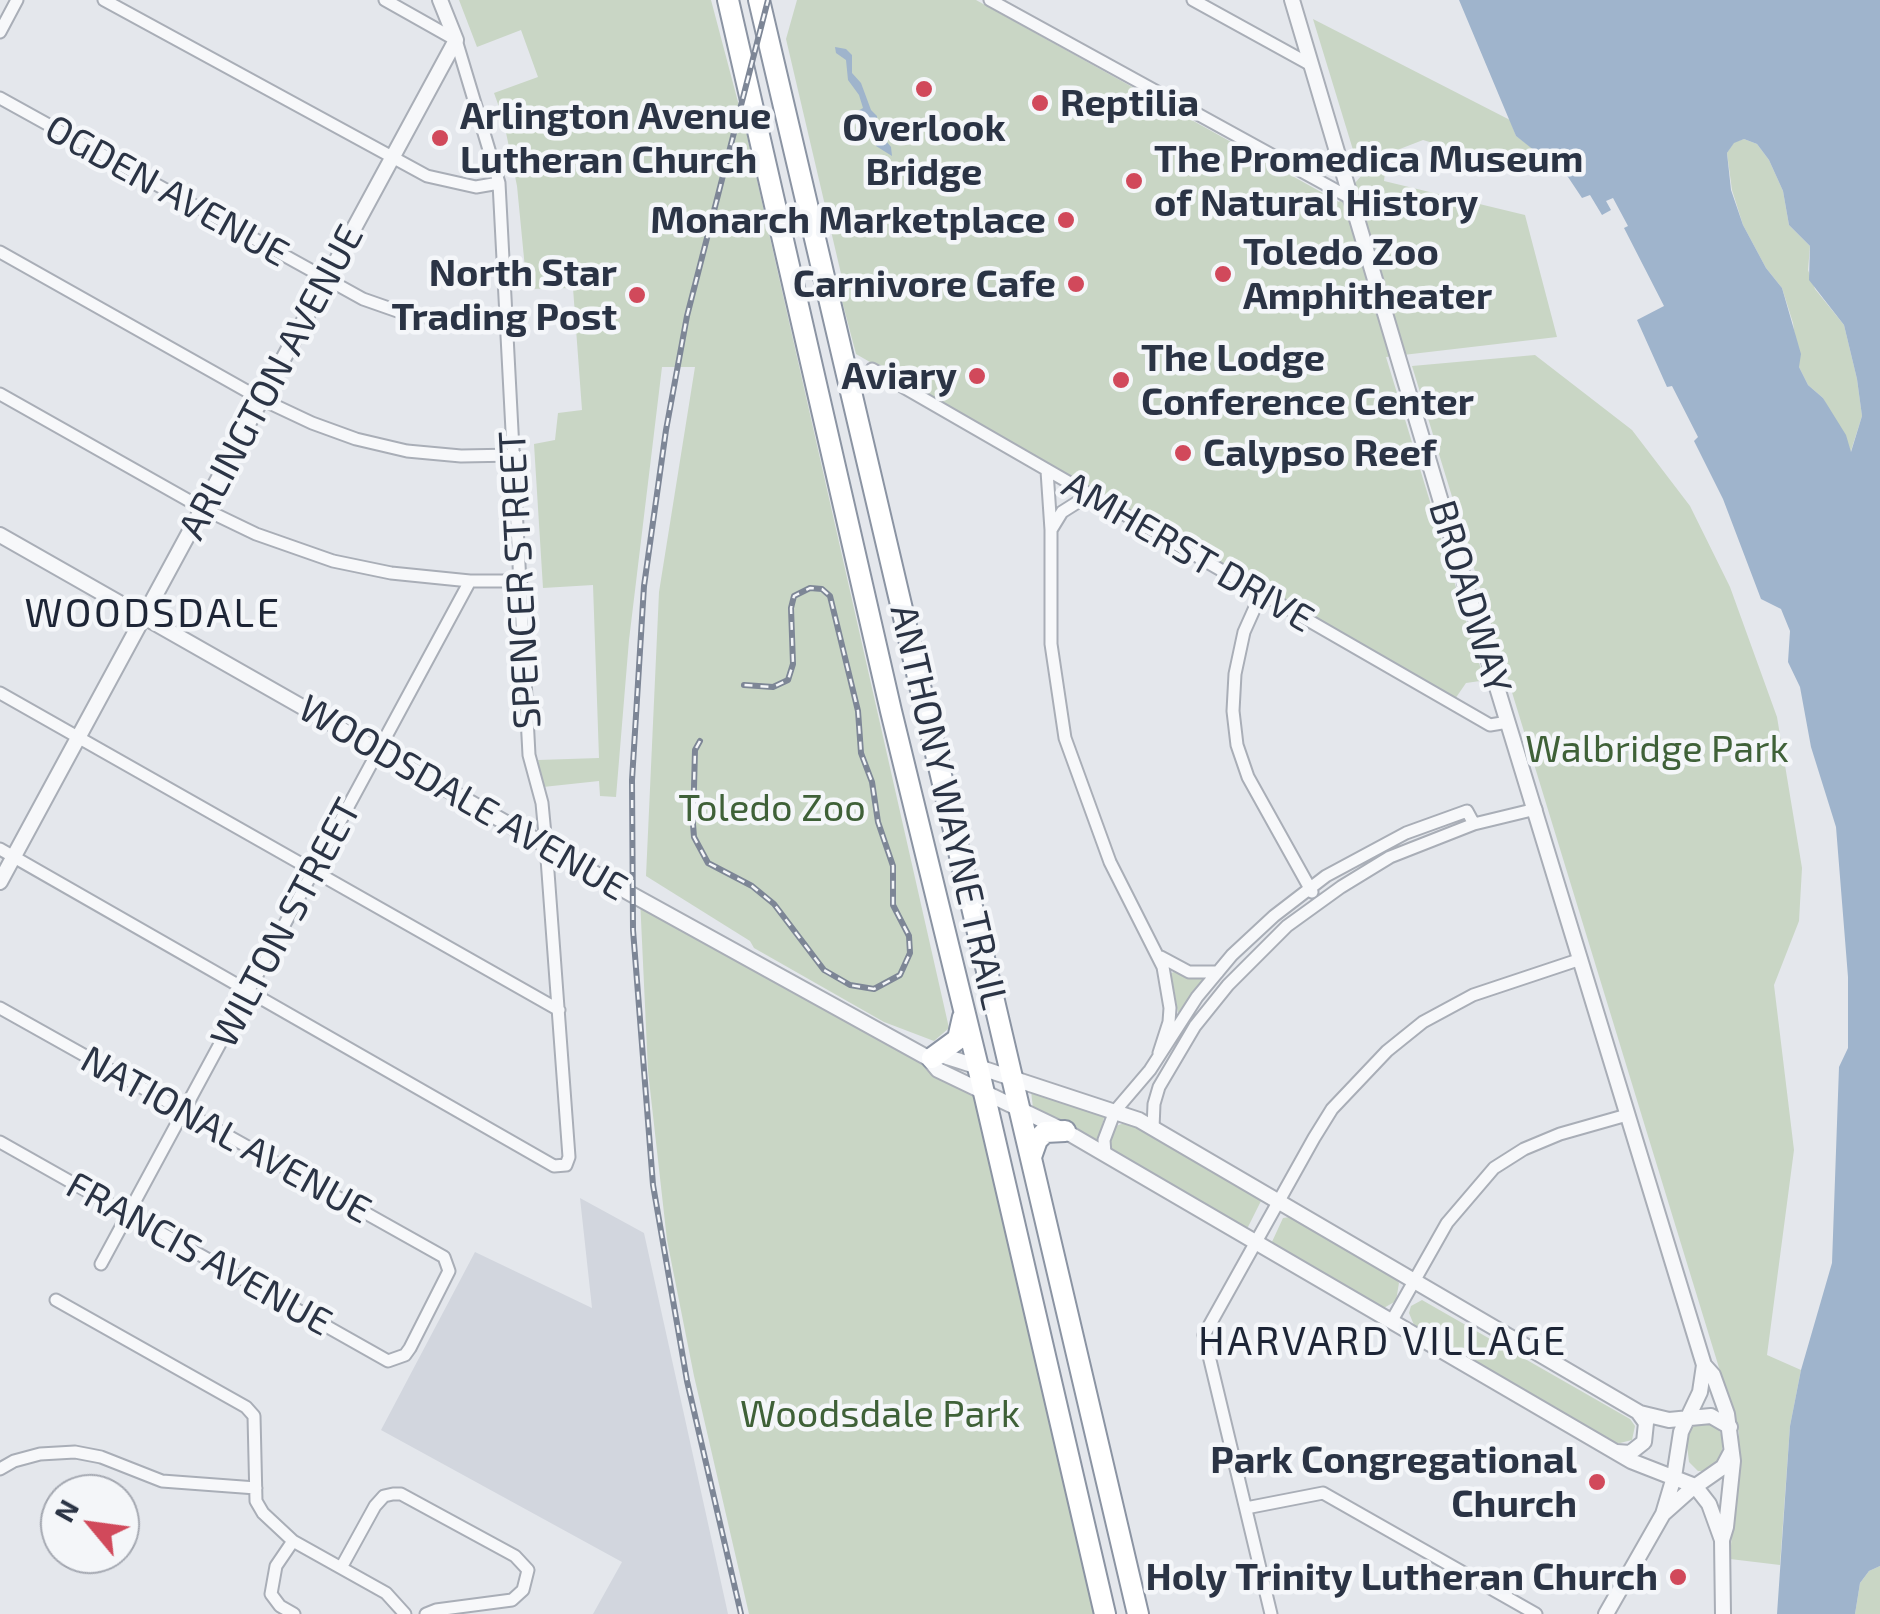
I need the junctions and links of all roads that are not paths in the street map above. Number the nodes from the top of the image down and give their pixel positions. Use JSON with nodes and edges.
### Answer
{"nodes":[{"id":1,"x":18,"y":0,"type":"edge"},
{"id":2,"x":104,"y":0,"type":"edge"},
{"id":3,"x":440,"y":0,"type":"edge"},
{"id":4,"x":728,"y":0,"type":"edge"},
{"id":5,"x":759,"y":0,"type":"edge"},
{"id":6,"x":990,"y":0,"type":"edge"},
{"id":7,"x":1193,"y":0,"type":"edge"},
{"id":8,"x":1292,"y":0,"type":"edge"},
{"id":9,"x":391,"y":1,"type":"edge"},
{"id":10,"x":0,"y":32,"type":"edge"},
{"id":11,"x":456,"y":40,"type":"junction"},
{"id":12,"x":1311,"y":65,"type":"junction"},
{"id":13,"x":0,"y":98,"type":"edge"},
{"id":14,"x":391,"y":160,"type":"junction"},
{"id":15,"x":499,"y":183,"type":"junction"},
{"id":16,"x":1352,"y":199,"type":"junction"},
{"id":17,"x":0,"y":252,"type":"edge"},
{"id":18,"x":326,"y":280,"type":"junction"},
{"id":19,"x":507,"y":322,"type":"junction"},
{"id":20,"x":872,"y":368,"type":"dead end"},
{"id":21,"x":0,"y":394,"type":"edge"},
{"id":22,"x":262,"y":399,"type":"junction"},
{"id":23,"x":515,"y":455,"type":"junction"},
{"id":24,"x":1048,"y":471,"type":"junction"},
{"id":25,"x":1088,"y":495,"type":"junction"},
{"id":26,"x":202,"y":508,"type":"junction"},
{"id":27,"x":1051,"y":530,"type":"junction"},
{"id":28,"x":0,"y":535,"type":"edge"},
{"id":29,"x":470,"y":581,"type":"junction"},
{"id":30,"x":520,"y":581,"type":"junction"},
{"id":31,"x":1261,"y":594,"type":"junction"},
{"id":32,"x":144,"y":616,"type":"junction"},
{"id":33,"x":0,"y":693,"type":"edge"},
{"id":34,"x":1508,"y":722,"type":"junction"},
{"id":35,"x":79,"y":736,"type":"junction"},
{"id":36,"x":379,"y":750,"type":"junction"},
{"id":37,"x":1536,"y":809,"type":"junction"},
{"id":38,"x":1474,"y":824,"type":"junction"},
{"id":39,"x":546,"y":844,"type":"junction"},
{"id":40,"x":7,"y":852,"type":"edge"},
{"id":41,"x":314,"y":870,"type":"junction"},
{"id":42,"x":0,"y":882,"type":"edge"},
{"id":43,"x":1309,"y":888,"type":"junction"},
{"id":44,"x":1318,"y":902,"type":"junction"},
{"id":45,"x":942,"y":922,"type":"junction"},
{"id":46,"x":1158,"y":954,"type":"junction"},
{"id":47,"x":1582,"y":960,"type":"junction"},
{"id":48,"x":1218,"y":972,"type":"junction"},
{"id":49,"x":1230,"y":982,"type":"junction"},
{"id":50,"x":248,"y":991,"type":"junction"},
{"id":51,"x":0,"y":1008,"type":"edge"},
{"id":52,"x":559,"y":1010,"type":"junction"},
{"id":53,"x":964,"y":1010,"type":"junction"},
{"id":54,"x":1158,"y":1056,"type":"junction"},
{"id":55,"x":930,"y":1058,"type":"junction"},
{"id":56,"x":978,"y":1067,"type":"junction"},
{"id":57,"x":1169,"y":1068,"type":"junction"},
{"id":58,"x":1006,"y":1076,"type":"junction"},
{"id":59,"x":982,"y":1093,"type":"junction"},
{"id":60,"x":1020,"y":1110,"type":"junction"},
{"id":61,"x":1115,"y":1111,"type":"junction"},
{"id":62,"x":184,"y":1112,"type":"junction"},
{"id":63,"x":1626,"y":1114,"type":"junction"},
{"id":64,"x":1154,"y":1128,"type":"junction"},
{"id":65,"x":1065,"y":1131,"type":"junction"},
{"id":66,"x":0,"y":1142,"type":"edge"},
{"id":67,"x":1104,"y":1154,"type":"junction"},
{"id":68,"x":1030,"y":1156,"type":"junction"},
{"id":69,"x":1278,"y":1203,"type":"junction"},
{"id":70,"x":128,"y":1214,"type":"junction"},
{"id":71,"x":1255,"y":1244,"type":"junction"},
{"id":72,"x":101,"y":1264,"type":"dead end"},
{"id":73,"x":1414,"y":1281,"type":"junction"},
{"id":74,"x":56,"y":1300,"type":"dead end"},
{"id":75,"x":1391,"y":1322,"type":"junction"},
{"id":76,"x":398,"y":1359,"type":"joint"},
{"id":77,"x":1704,"y":1365,"type":"junction"},
{"id":78,"x":1637,"y":1411,"type":"junction"},
{"id":79,"x":1687,"y":1420,"type":"junction"},
{"id":80,"x":1730,"y":1428,"type":"junction"},
{"id":81,"x":1733,"y":1444,"type":"junction"},
{"id":82,"x":1616,"y":1452,"type":"junction"},
{"id":83,"x":0,"y":1470,"type":"edge"},
{"id":84,"x":1674,"y":1477,"type":"junction"},
{"id":85,"x":1695,"y":1486,"type":"junction"},
{"id":86,"x":256,"y":1488,"type":"junction"},
{"id":87,"x":1246,"y":1508,"type":"junction"},
{"id":88,"x":1663,"y":1514,"type":"junction"},
{"id":89,"x":1722,"y":1540,"type":"junction"},
{"id":90,"x":294,"y":1541,"type":"junction"},
{"id":91,"x":342,"y":1566,"type":"junction"},
{"id":92,"x":294,"y":1614,"type":"edge"},
{"id":93,"x":405,"y":1614,"type":"edge"},
{"id":94,"x":426,"y":1614,"type":"edge"},
{"id":95,"x":1105,"y":1614,"type":"edge"},
{"id":96,"x":1138,"y":1614,"type":"edge"},
{"id":97,"x":1270,"y":1614,"type":"edge"},
{"id":98,"x":1536,"y":1614,"type":"edge"},
{"id":99,"x":1606,"y":1614,"type":"edge"},
{"id":100,"x":1723,"y":1614,"type":"edge"}],
"edges":[{"from":1,"to":10,"type":"street"},
{"from":2,"to":14,"type":"street"},
{"from":3,"to":11,"type":"street","name":"SPENCER STREET"},
{"from":4,"to":45,"type":"highway","name":"ANTHONY WAYNE TRAIL"},
{"from":5,"to":58,"type":"highway","name":"ANTHONY WAYNE TRAIL"},
{"from":6,"to":16,"type":"street"},
{"from":7,"to":12,"type":"street"},
{"from":8,"to":12,"type":"street","name":"BROADWAY"},
{"from":9,"to":11,"type":"street"},
{"from":11,"to":14,"type":"street","name":"ARLINGTON AVENUE"},
{"from":11,"to":15,"type":"street","name":"SPENCER STREET"},
{"from":12,"to":16,"type":"street","name":"BROADWAY"},
{"from":13,"to":18,"type":"street","name":"OGDEN AVENUE"},
{"from":14,"to":15,"type":"street"},
{"from":14,"to":18,"type":"street","name":"ARLINGTON AVENUE"},
{"from":15,"to":19,"type":"street","name":"SPENCER STREET"},
{"from":16,"to":34,"type":"street","name":"BROADWAY"},
{"from":17,"to":22,"type":"street"},
{"from":18,"to":19,"type":"street","name":"OGDEN AVENUE"},
{"from":18,"to":22,"type":"street","name":"ARLINGTON AVENUE"},
{"from":19,"to":23,"type":"street","name":"SPENCER STREET"},
{"from":20,"to":24,"type":"street","name":"AMHERST DRIVE"},
{"from":21,"to":26,"type":"street"},
{"from":22,"to":23,"type":"street"},
{"from":22,"to":26,"type":"street","name":"ARLINGTON AVENUE"},
{"from":23,"to":30,"type":"street","name":"SPENCER STREET"},
{"from":24,"to":25,"type":"street","name":"AMHERST DRIVE"},
{"from":24,"to":27,"type":"street"},
{"from":25,"to":27,"type":"street"},
{"from":25,"to":31,"type":"street","name":"AMHERST DRIVE"},
{"from":26,"to":29,"type":"street"},
{"from":26,"to":32,"type":"street","name":"ARLINGTON AVENUE"},
{"from":27,"to":46,"type":"street"},
{"from":28,"to":32,"type":"street","name":"WOODSDALE AVENUE"},
{"from":29,"to":30,"type":"street"},
{"from":29,"to":36,"type":"street","name":"WILTON STREET"},
{"from":30,"to":39,"type":"street","name":"SPENCER STREET"},
{"from":31,"to":34,"type":"street","name":"AMHERST DRIVE"},
{"from":31,"to":43,"type":"street"},
{"from":32,"to":35,"type":"street","name":"ARLINGTON AVENUE"},
{"from":32,"to":36,"type":"street","name":"WOODSDALE AVENUE"},
{"from":33,"to":35,"type":"street"},
{"from":34,"to":37,"type":"street","name":"BROADWAY"},
{"from":35,"to":40,"type":"street","name":"ARLINGTON AVENUE"},
{"from":35,"to":41,"type":"street"},
{"from":36,"to":39,"type":"street","name":"WOODSDALE AVENUE"},
{"from":36,"to":41,"type":"street","name":"WILTON STREET"},
{"from":37,"to":38,"type":"street"},
{"from":37,"to":47,"type":"street","name":"BROADWAY"},
{"from":38,"to":43,"type":"street"},
{"from":38,"to":44,"type":"street"},
{"from":39,"to":52,"type":"street","name":"SPENCER STREET"},
{"from":39,"to":55,"type":"street","name":"WOODSDALE AVENUE"},
{"from":40,"to":42,"type":"street","name":"ARLINGTON AVENUE"},
{"from":40,"to":50,"type":"street"},
{"from":41,"to":50,"type":"street","name":"WILTON STREET"},
{"from":41,"to":52,"type":"street"},
{"from":43,"to":44,"type":"street"},
{"from":43,"to":48,"type":"street"},
{"from":44,"to":49,"type":"street"},
{"from":45,"to":53,"type":"highway","name":"ANTHONY WAYNE TRAIL"},
{"from":45,"to":58,"type":"highway"},
{"from":46,"to":48,"type":"street"},
{"from":46,"to":54,"type":"street"},
{"from":47,"to":63,"type":"street","name":"BROADWAY"},
{"from":47,"to":69,"type":"street"},
{"from":48,"to":49,"type":"street"},
{"from":48,"to":54,"type":"street"},
{"from":49,"to":57,"type":"street"},
{"from":50,"to":52,"type":"street","name":"SPENCER STREET"},
{"from":50,"to":62,"type":"street","name":"WILTON STREET"},
{"from":51,"to":62,"type":"street","name":"NATIONAL AVENUE"},
{"from":53,"to":55,"type":"highway"},
{"from":53,"to":56,"type":"highway","name":"ANTHONY WAYNE TRAIL"},
{"from":54,"to":57,"type":"street"},
{"from":54,"to":61,"type":"street"},
{"from":55,"to":56,"type":"street","name":"WOODSDALE AVENUE"},
{"from":55,"to":59,"type":"street","name":"WOODSDALE AVENUE"},
{"from":56,"to":58,"type":"street","name":"WOODSDALE AVENUE"},
{"from":56,"to":59,"type":"highway","name":"ANTHONY WAYNE TRAIL"},
{"from":57,"to":64,"type":"street"},
{"from":58,"to":60,"type":"highway","name":"ANTHONY WAYNE TRAIL"},
{"from":58,"to":61,"type":"street","name":"WOODSDALE AVENUE"},
{"from":59,"to":60,"type":"street","name":"WOODSDALE AVENUE"},
{"from":59,"to":95,"type":"highway","name":"ANTHONY WAYNE TRAIL"},
{"from":60,"to":65,"type":"street","name":"WOODSDALE AVENUE"},
{"from":60,"to":68,"type":"highway","name":"ANTHONY WAYNE TRAIL"},
{"from":61,"to":64,"type":"street","name":"WOODSDALE AVENUE"},
{"from":61,"to":67,"type":"street"},
{"from":62,"to":70,"type":"street","name":"WILTON STREET"},
{"from":62,"to":76,"type":"street","name":"NATIONAL AVENUE"},
{"from":63,"to":73,"type":"street"},
{"from":63,"to":77,"type":"street","name":"BROADWAY"},
{"from":64,"to":69,"type":"street","name":"WOODSDALE AVENUE"},
{"from":65,"to":67,"type":"street","name":"WOODSDALE AVENUE"},
{"from":65,"to":68,"type":"highway"},
{"from":66,"to":70,"type":"street","name":"FRANCIS AVENUE"},
{"from":67,"to":71,"type":"street","name":"WOODSDALE AVENUE"},
{"from":68,"to":96,"type":"highway","name":"ANTHONY WAYNE TRAIL"},
{"from":69,"to":71,"type":"street"},
{"from":69,"to":73,"type":"street","name":"WOODSDALE AVENUE"},
{"from":70,"to":72,"type":"street","name":"WILTON STREET"},
{"from":70,"to":76,"type":"street","name":"FRANCIS AVENUE"},
{"from":71,"to":75,"type":"street","name":"WOODSDALE AVENUE"},
{"from":71,"to":87,"type":"street"},
{"from":73,"to":75,"type":"street"},
{"from":73,"to":78,"type":"street","name":"WOODSDALE AVENUE"},
{"from":74,"to":86,"type":"street"},
{"from":75,"to":82,"type":"street","name":"WOODSDALE AVENUE"},
{"from":77,"to":79,"type":"street"},
{"from":77,"to":80,"type":"street","name":"BROADWAY"},
{"from":78,"to":79,"type":"street","name":"WOODSDALE AVENUE"},
{"from":78,"to":82,"type":"street"},
{"from":79,"to":80,"type":"street"},
{"from":79,"to":84,"type":"street"},
{"from":80,"to":81,"type":"street"},
{"from":81,"to":85,"type":"street"},
{"from":81,"to":89,"type":"street"},
{"from":82,"to":84,"type":"street","name":"WOODSDALE AVENUE"},
{"from":83,"to":86,"type":"street"},
{"from":84,"to":85,"type":"street"},
{"from":84,"to":88,"type":"street"},
{"from":85,"to":88,"type":"street"},
{"from":85,"to":89,"type":"street"},
{"from":86,"to":90,"type":"street"},
{"from":87,"to":97,"type":"street"},
{"from":87,"to":98,"type":"street"},
{"from":88,"to":99,"type":"street"},
{"from":89,"to":100,"type":"street"},
{"from":90,"to":91,"type":"street"},
{"from":90,"to":92,"type":"street"},
{"from":91,"to":93,"type":"street"},
{"from":91,"to":94,"type":"street"}]}
